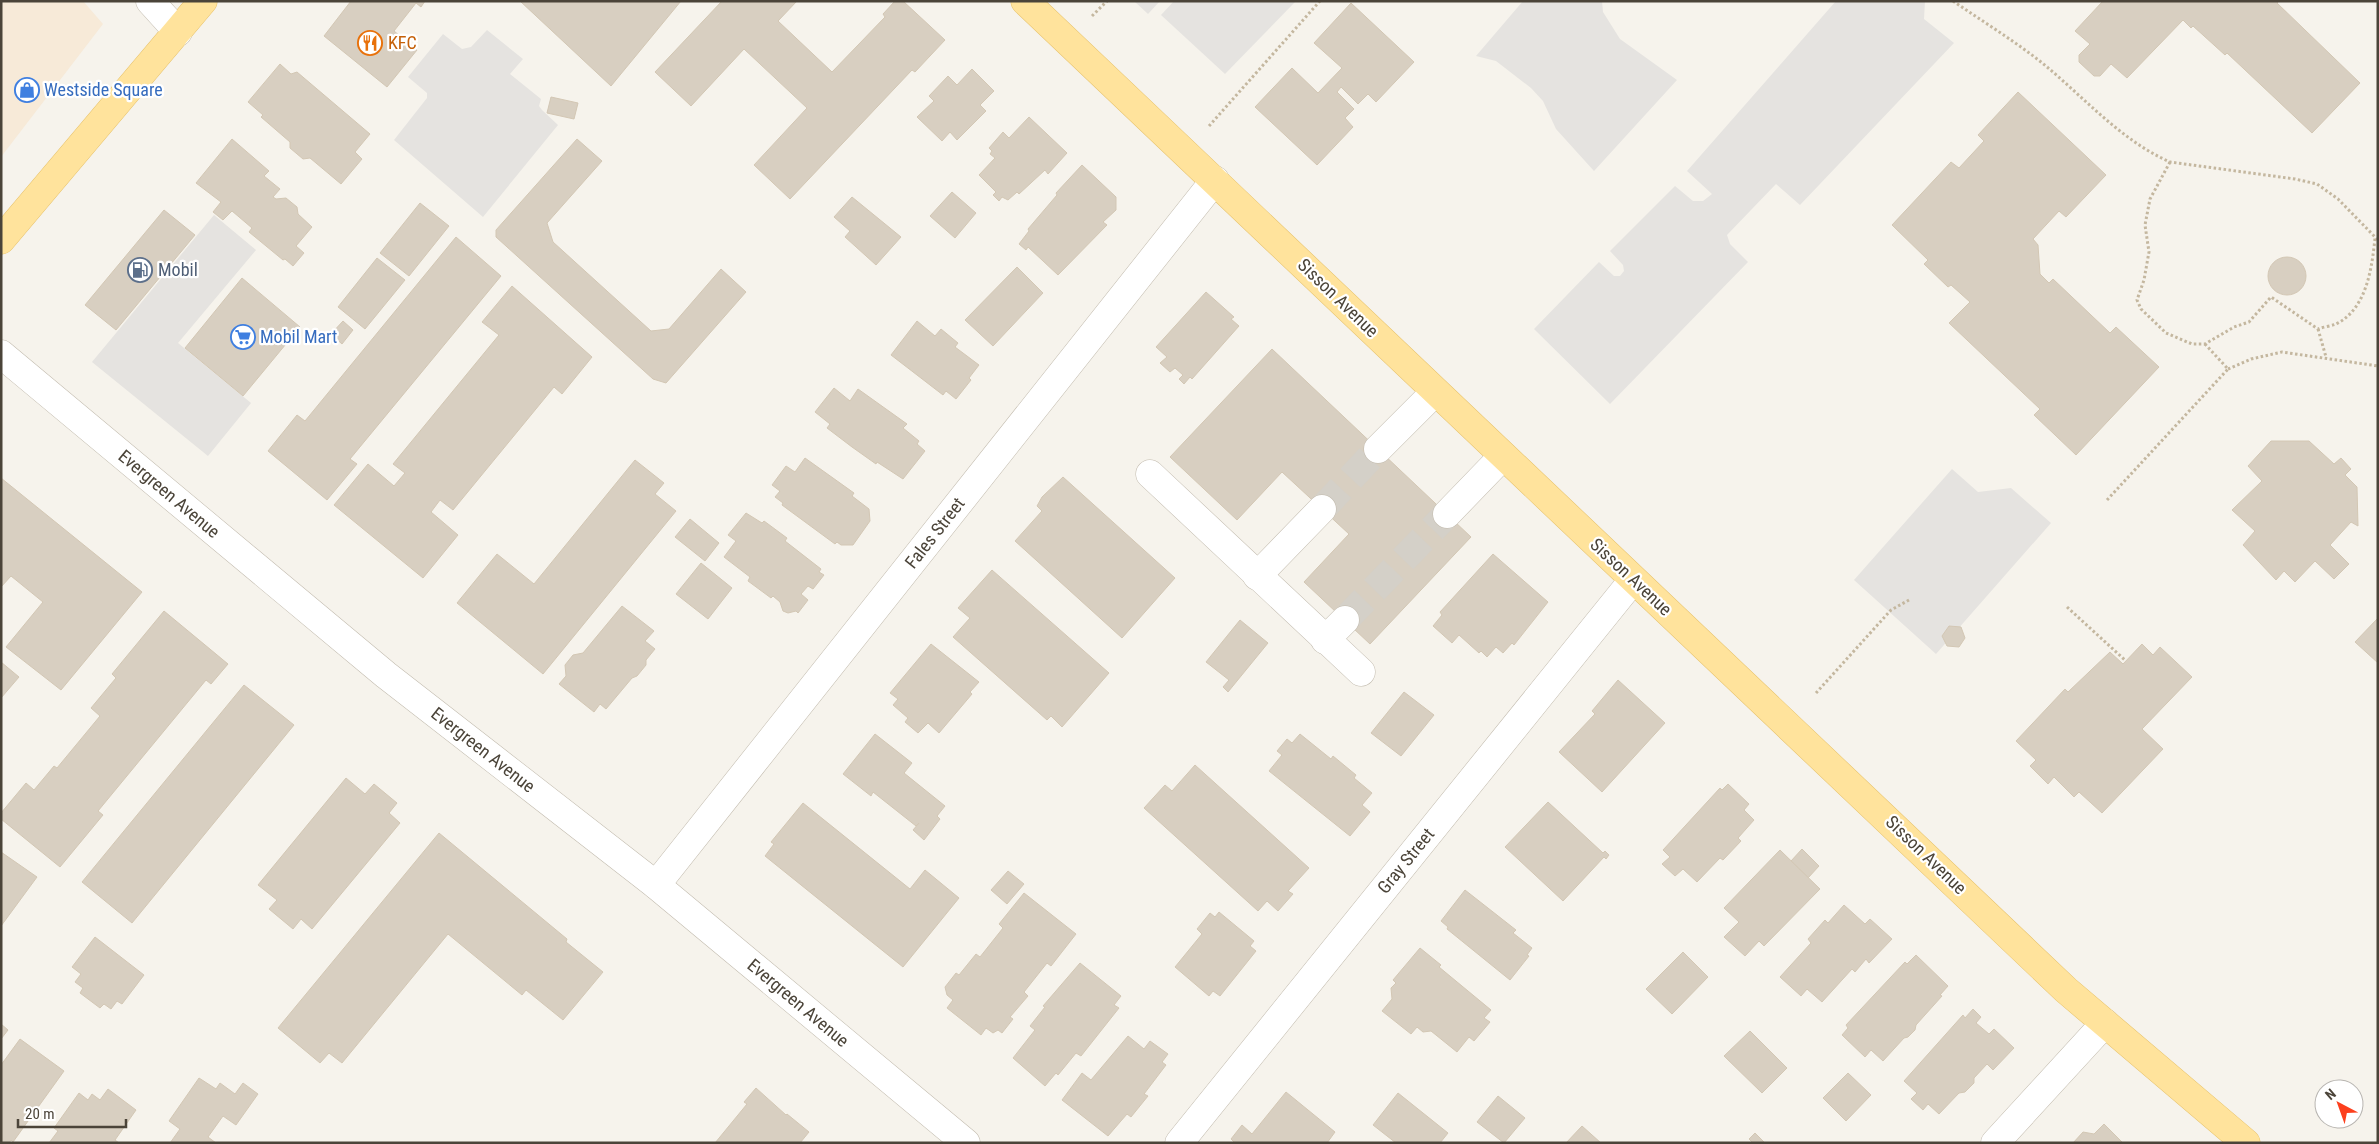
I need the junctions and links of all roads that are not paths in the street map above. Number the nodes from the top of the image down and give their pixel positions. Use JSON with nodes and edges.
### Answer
{"nodes":[{"id":1,"x":150,"y":1,"type":"edge"},
{"id":2,"x":203,"y":1,"type":"edge"},
{"id":3,"x":1025,"y":1,"type":"edge"},
{"id":4,"x":178,"y":32,"type":"junction"},
{"id":5,"x":1215,"y":180,"type":"junction"},
{"id":6,"x":1,"y":240,"type":"edge"},
{"id":7,"x":1,"y":354,"type":"edge"},
{"id":8,"x":1435,"y":392,"type":"junction"},
{"id":9,"x":1378,"y":449,"type":"tunnel mouth"},
{"id":10,"x":1503,"y":456,"type":"junction"},
{"id":11,"x":1150,"y":474,"type":"dead end"},
{"id":12,"x":1322,"y":509,"type":"tunnel mouth"},
{"id":13,"x":1447,"y":514,"type":"tunnel mouth"},
{"id":14,"x":1257,"y":576,"type":"junction"},
{"id":15,"x":1633,"y":580,"type":"junction"},
{"id":16,"x":1344,"y":620,"type":"tunnel mouth"},
{"id":17,"x":1326,"y":640,"type":"junction"},
{"id":18,"x":1361,"y":672,"type":"dead end"},
{"id":19,"x":656,"y":885,"type":"junction"},
{"id":20,"x":2105,"y":1023,"type":"junction"},
{"id":21,"x":966,"y":1143,"type":"edge"},
{"id":22,"x":1179,"y":1143,"type":"edge"},
{"id":23,"x":1995,"y":1143,"type":"edge"},
{"id":24,"x":2246,"y":1143,"type":"edge"}],
"edges":[{"from":1,"to":4,"type":"street"},
{"from":2,"to":4,"type":"main road"},
{"from":3,"to":5,"type":"main road","name":"Sisson Avenue"},
{"from":4,"to":6,"type":"main road"},
{"from":5,"to":8,"type":"main road","name":"Sisson Avenue"},
{"from":5,"to":19,"type":"street","name":"Fales Street"},
{"from":7,"to":19,"type":"street","name":"Evergreen Avenue"},
{"from":8,"to":9,"type":"street"},
{"from":8,"to":10,"type":"main road","name":"Sisson Avenue"},
{"from":10,"to":13,"type":"street"},
{"from":10,"to":15,"type":"main road","name":"Sisson Avenue"},
{"from":11,"to":14,"type":"street"},
{"from":12,"to":14,"type":"street"},
{"from":14,"to":17,"type":"street"},
{"from":15,"to":20,"type":"main road","name":"Sisson Avenue"},
{"from":15,"to":22,"type":"street","name":"Gray Street"},
{"from":16,"to":17,"type":"street"},
{"from":17,"to":18,"type":"street"},
{"from":19,"to":21,"type":"street","name":"Evergreen Avenue"},
{"from":20,"to":23,"type":"street"},
{"from":20,"to":24,"type":"main road","name":"Sisson Avenue"}]}
